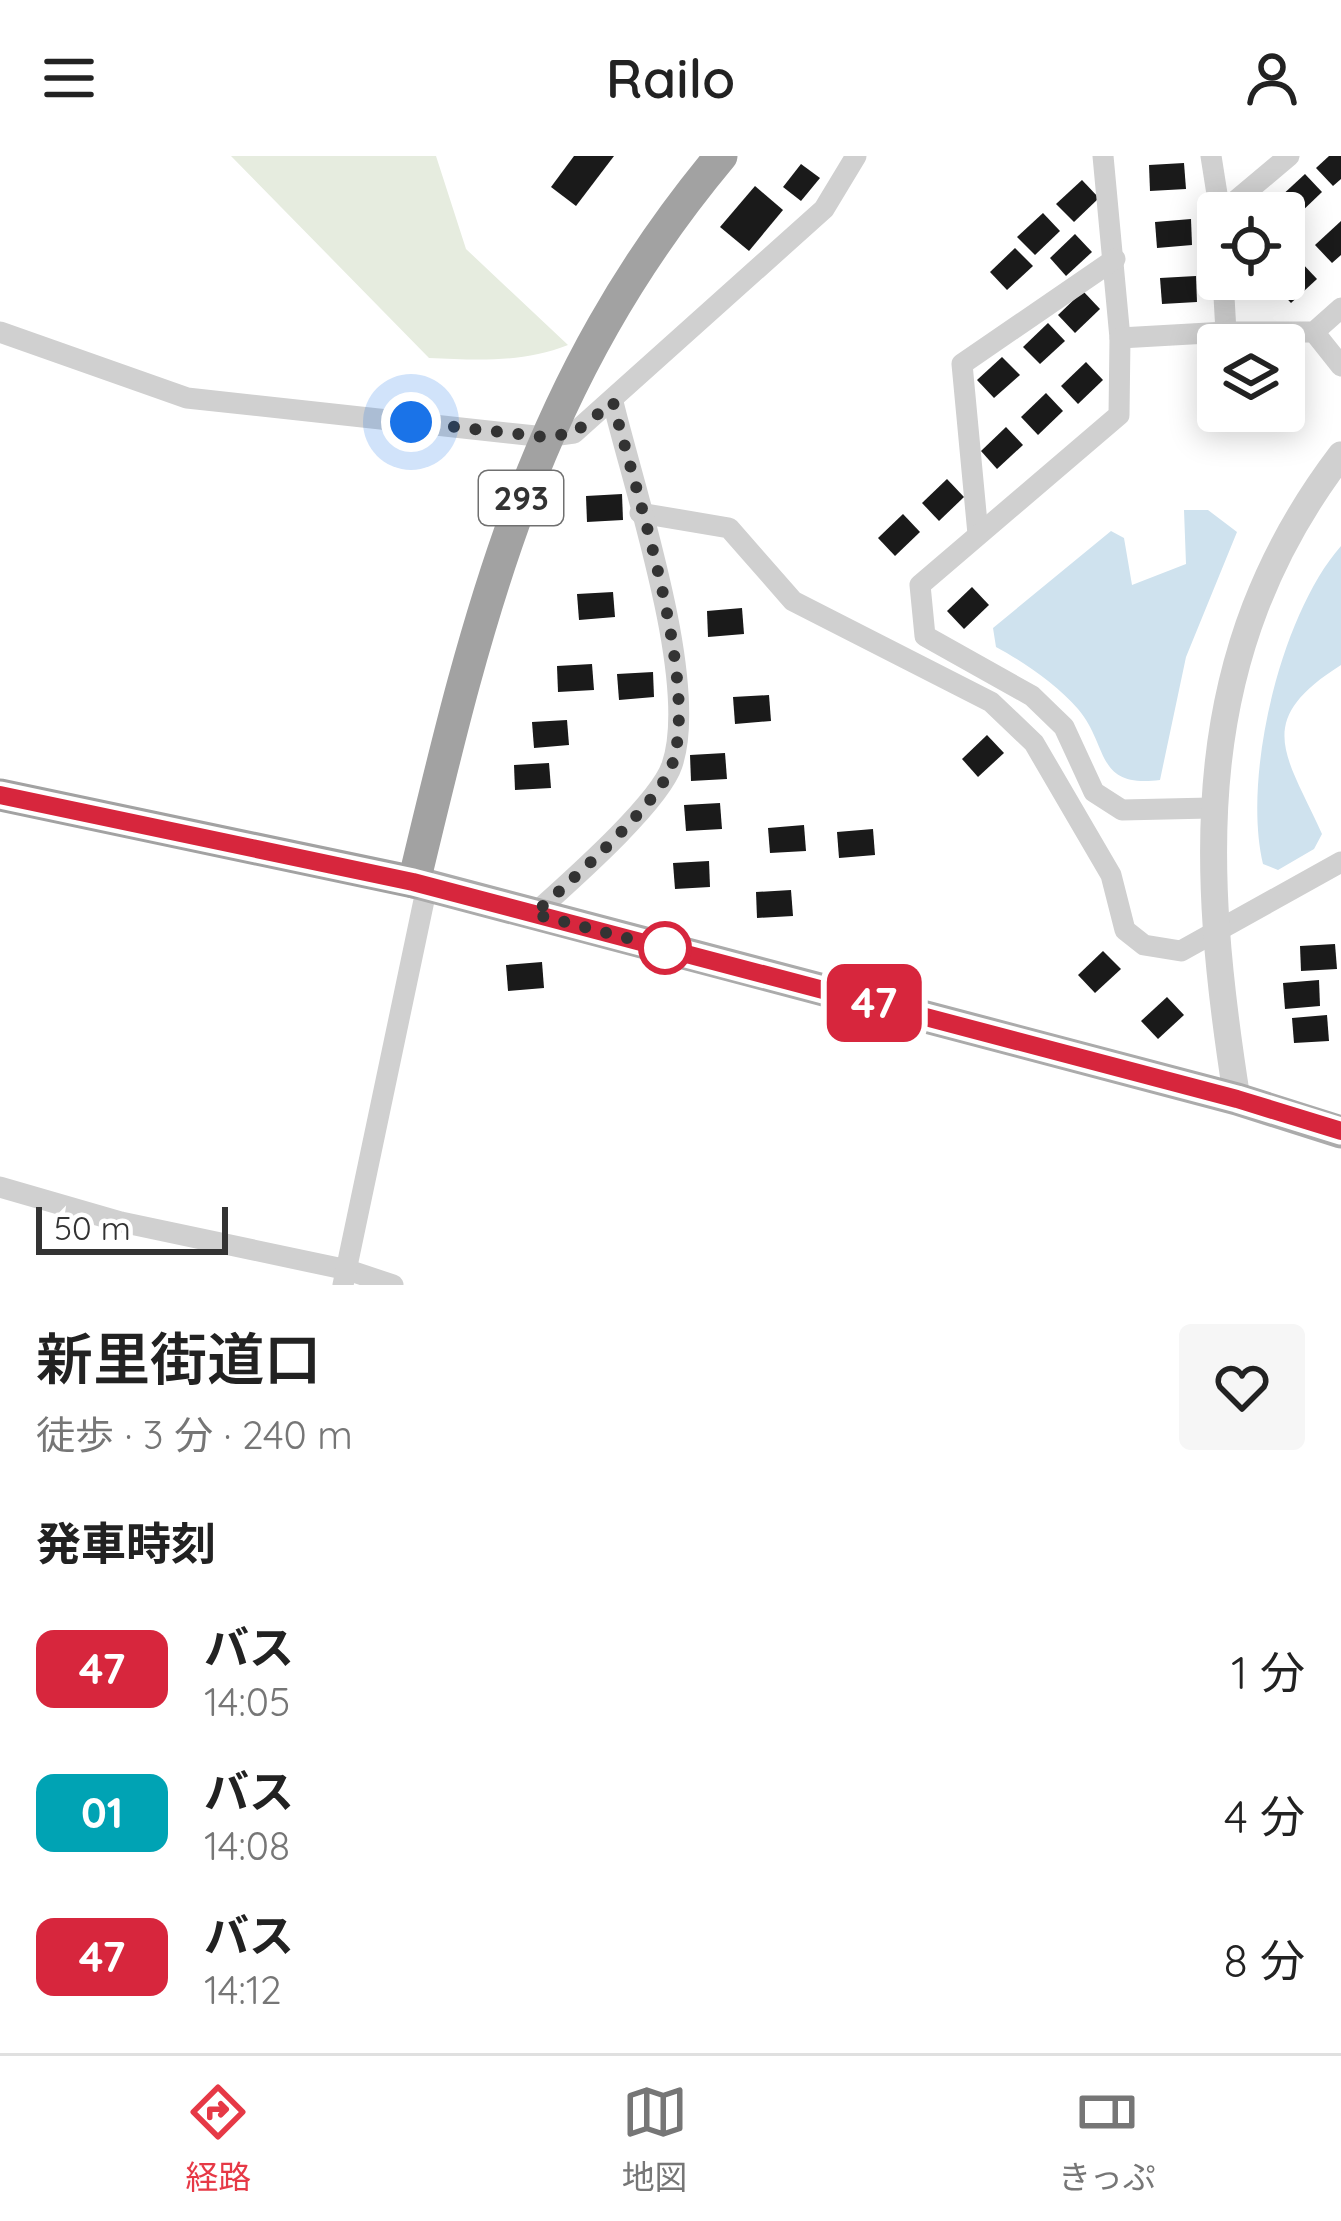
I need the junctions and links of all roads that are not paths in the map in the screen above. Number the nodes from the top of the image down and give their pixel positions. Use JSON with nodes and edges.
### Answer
{"nodes":[{"id":1,"x":721,"y":156,"type":"edge"},
{"id":2,"x":856,"y":156,"type":"edge"},
{"id":3,"x":1103,"y":156,"type":"edge"},
{"id":4,"x":1211,"y":156,"type":"edge"},
{"id":5,"x":1288,"y":156,"type":"edge"},
{"id":6,"x":1217,"y":192,"type":"edge"},
{"id":7,"x":1246,"y":192,"type":"edge"},
{"id":8,"x":1115,"y":259,"type":"junction"},
{"id":9,"x":1341,"y":308,"type":"edge"},
{"id":10,"x":0,"y":332,"type":"edge"},
{"id":11,"x":1305,"y":332,"type":"edge"},
{"id":12,"x":1314,"y":332,"type":"junction"},
{"id":13,"x":1197,"y":334,"type":"edge"},
{"id":14,"x":1120,"y":338,"type":"junction"},
{"id":15,"x":1341,"y":366,"type":"edge"},
{"id":16,"x":613,"y":402,"type":"junction"},
{"id":17,"x":545,"y":437,"type":"junction"},
{"id":18,"x":1341,"y":455,"type":"edge"},
{"id":19,"x":640,"y":513,"type":"junction"},
{"id":20,"x":978,"y":533,"type":"junction"},
{"id":21,"x":0,"y":795,"type":"edge"},
{"id":22,"x":1210,"y":808,"type":"junction"},
{"id":23,"x":1341,"y":862,"type":"edge"},
{"id":24,"x":420,"y":884,"type":"junction"},
{"id":25,"x":534,"y":914,"type":"junction"},
{"id":26,"x":1213,"y":932,"type":"junction"},
{"id":27,"x":1237,"y":1099,"type":"junction"},
{"id":28,"x":1341,"y":1132,"type":"edge"},
{"id":29,"x":0,"y":1186,"type":"edge"},
{"id":30,"x":345,"y":1277,"type":"edge"},
{"id":31,"x":393,"y":1285,"type":"edge"}],
"edges":[{"from":1,"to":17,"type":"highway","number":"293"},
{"from":2,"to":16,"type":"street"},
{"from":3,"to":8,"type":"street"},
{"from":4,"to":6,"type":"street"},
{"from":5,"to":7,"type":"street"},
{"from":8,"to":14,"type":"street"},
{"from":8,"to":20,"type":"street"},
{"from":9,"to":12,"type":"street"},
{"from":10,"to":17,"type":"street"},
{"from":11,"to":12,"type":"street"},
{"from":12,"to":15,"type":"street"},
{"from":13,"to":14,"type":"street"},
{"from":14,"to":20,"type":"street"},
{"from":16,"to":17,"type":"street"},
{"from":16,"to":19,"type":"street"},
{"from":17,"to":24,"type":"highway","number":"293"},
{"from":18,"to":22,"type":"street"},
{"from":19,"to":25,"type":"street"},
{"from":19,"to":26,"type":"street"},
{"from":20,"to":22,"type":"street"},
{"from":21,"to":24,"type":"highway"},
{"from":22,"to":26,"type":"street"},
{"from":23,"to":26,"type":"street"},
{"from":24,"to":25,"type":"main road"},
{"from":24,"to":30,"type":"street"},
{"from":25,"to":27,"type":"main road"},
{"from":26,"to":27,"type":"street"},
{"from":27,"to":28,"type":"main road"},
{"from":29,"to":30,"type":"street"},
{"from":30,"to":31,"type":"street"}]}
